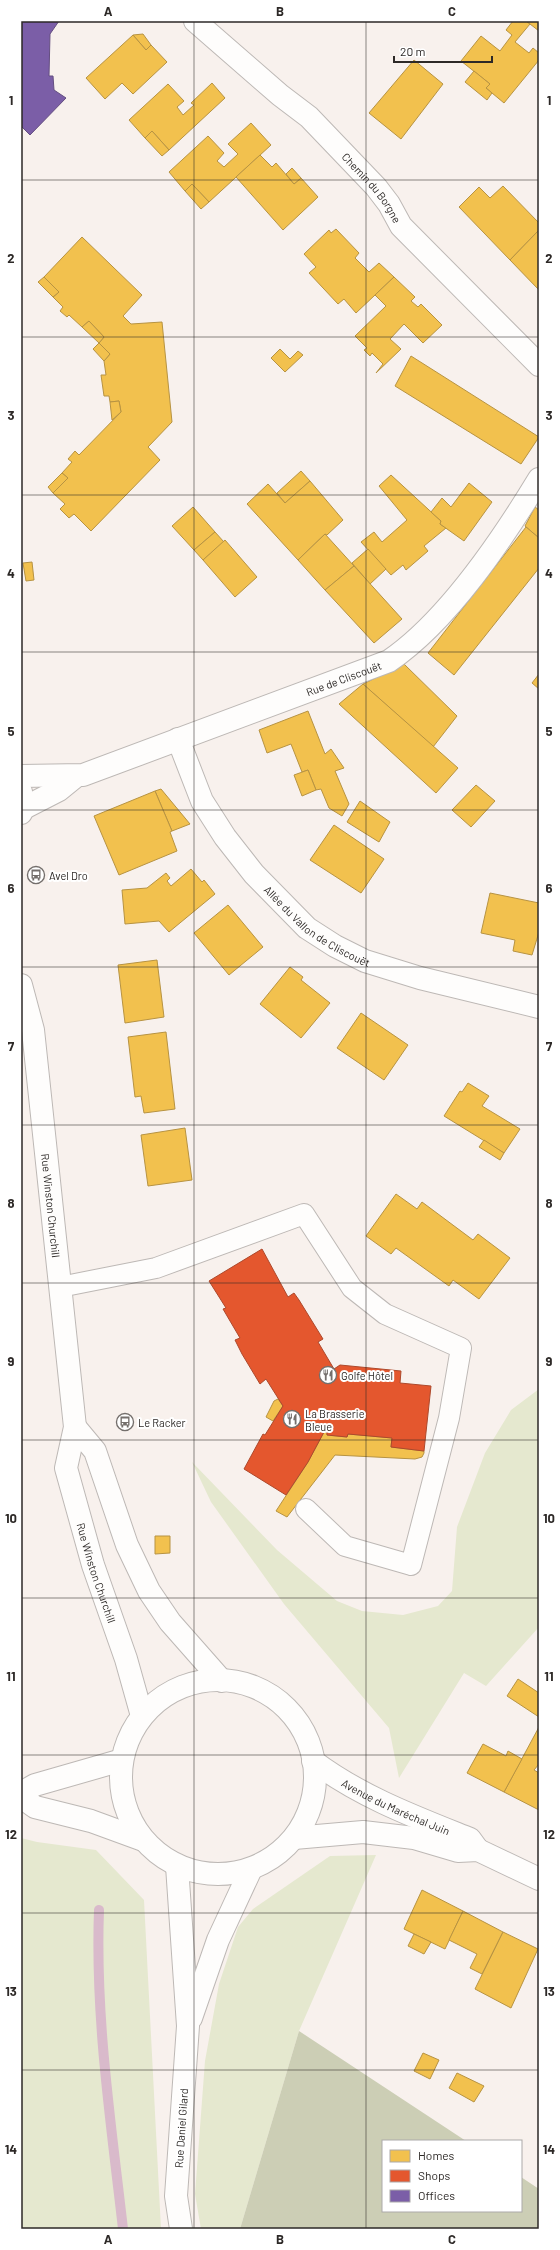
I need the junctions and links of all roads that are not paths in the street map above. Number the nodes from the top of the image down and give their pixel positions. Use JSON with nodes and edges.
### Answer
{"nodes":[{"id":1,"x":195,"y":21,"type":"edge"},
{"id":2,"x":539,"y":365,"type":"edge"},
{"id":3,"x":539,"y":479,"type":"edge"},
{"id":4,"x":178,"y":739,"type":"junction"},
{"id":5,"x":21,"y":776,"type":"edge"},
{"id":6,"x":75,"y":777,"type":"junction"},
{"id":7,"x":21,"y":805,"type":"edge"},
{"id":8,"x":21,"y":985,"type":"edge"},
{"id":9,"x":539,"y":1007,"type":"edge"},
{"id":10,"x":60,"y":1287,"type":"junction"},
{"id":11,"x":75,"y":1427,"type":"junction"},
{"id":12,"x":306,"y":1509,"type":"dead end"},
{"id":13,"x":222,"y":1681,"type":"junction"},
{"id":14,"x":142,"y":1716,"type":"junction"},
{"id":15,"x":122,"y":1760,"type":"junction"},
{"id":16,"x":313,"y":1762,"type":"junction"},
{"id":17,"x":21,"y":1793,"type":"edge"},
{"id":18,"x":21,"y":1797,"type":"edge"},
{"id":19,"x":294,"y":1838,"type":"junction"},
{"id":20,"x":143,"y":1840,"type":"junction"},
{"id":21,"x":478,"y":1850,"type":"junction"},
{"id":22,"x":177,"y":1866,"type":"junction"},
{"id":23,"x":251,"y":1869,"type":"junction"},
{"id":24,"x":539,"y":1879,"type":"edge"},
{"id":25,"x":188,"y":2026,"type":"junction"},
{"id":26,"x":182,"y":2229,"type":"edge"}],
"edges":[{"from":1,"to":2,"type":"street","name":"Chemin du Borgne"},
{"from":3,"to":4,"type":"street","name":"Rue de Cliscouët"},
{"from":4,"to":6,"type":"street","name":"Rue de Cliscouët"},
{"from":4,"to":9,"type":"street","name":"Allée du Vallon de Cliscouët"},
{"from":5,"to":6,"type":"street","name":"Rue de Cliscouët"},
{"from":6,"to":7,"type":"street","name":"Rue de Cliscouët"},
{"from":8,"to":10,"type":"street","name":"Rue Winston Churchill"},
{"from":10,"to":11,"type":"street","name":"Rue Winston Churchill"},
{"from":10,"to":12,"type":"lane"},
{"from":11,"to":13,"type":"street"},
{"from":11,"to":14,"type":"street","name":"Rue Winston Churchill"},
{"from":13,"to":14,"type":"street"},
{"from":13,"to":16,"type":"street"},
{"from":14,"to":15,"type":"street"},
{"from":15,"to":17,"type":"street"},
{"from":15,"to":20,"type":"street"},
{"from":16,"to":19,"type":"street"},
{"from":16,"to":21,"type":"street","name":"Avenue du Maréchal Juin"},
{"from":18,"to":20,"type":"street"},
{"from":19,"to":21,"type":"street","name":"Avenue du Maréchal Juin"},
{"from":19,"to":23,"type":"street"},
{"from":20,"to":22,"type":"street"},
{"from":21,"to":24,"type":"street","name":"Avenue du Maréchal Juin"},
{"from":22,"to":23,"type":"street"},
{"from":22,"to":25,"type":"street","name":"Rue Daniel Gilard"},
{"from":23,"to":25,"type":"street","name":"Rue Daniel Gilard"},
{"from":25,"to":26,"type":"street","name":"Rue Daniel Gilard"}]}
